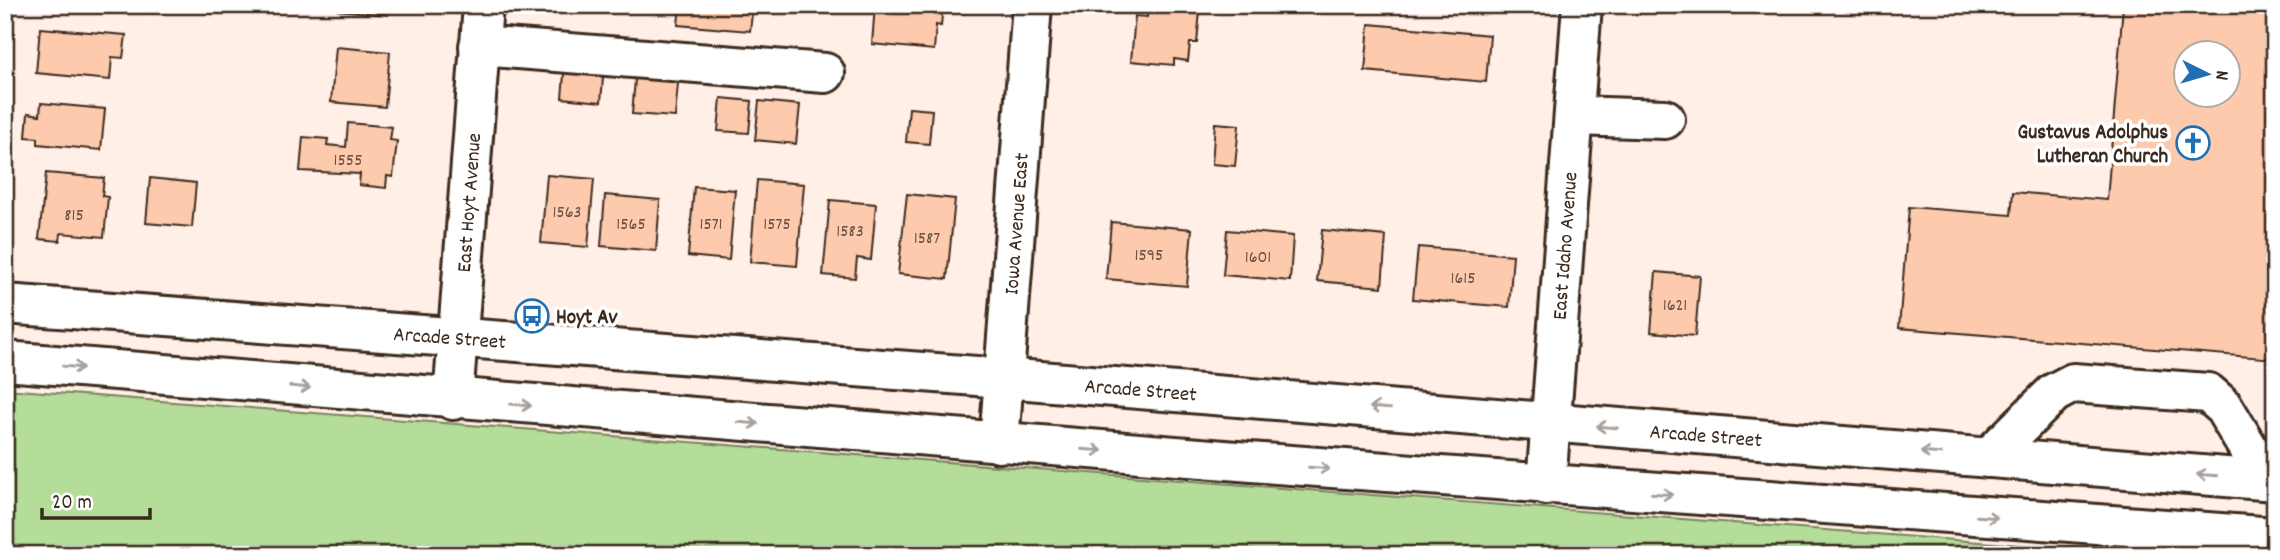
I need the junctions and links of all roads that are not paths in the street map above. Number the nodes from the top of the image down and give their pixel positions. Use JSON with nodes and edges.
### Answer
{"nodes":[{"id":1,"x":482,"y":5,"type":"edge"},
{"id":2,"x":1032,"y":5,"type":"edge"},
{"id":3,"x":1582,"y":5,"type":"edge"},
{"id":4,"x":480,"y":46,"type":"junction"},
{"id":5,"x":825,"y":73,"type":"dead end"},
{"id":6,"x":1574,"y":116,"type":"junction"},
{"id":7,"x":1665,"y":119,"type":"dead end"},
{"id":8,"x":5,"y":304,"type":"edge"},
{"id":9,"x":457,"y":339,"type":"junction"},
{"id":10,"x":5,"y":361,"type":"edge"},
{"id":11,"x":1004,"y":378,"type":"junction"},
{"id":12,"x":453,"y":400,"type":"junction"},
{"id":13,"x":1550,"y":422,"type":"junction"},
{"id":14,"x":999,"y":443,"type":"junction"},
{"id":15,"x":1988,"y":458,"type":"junction"},
{"id":16,"x":2271,"y":480,"type":"edge"},
{"id":17,"x":1546,"y":485,"type":"junction"},
{"id":18,"x":2275,"y":537,"type":"edge"}],
"edges":[{"from":1,"to":4,"type":"main road","name":"East Hoyt Avenue"},
{"from":2,"to":11,"type":"main road","name":"Iowa Avenue East"},
{"from":3,"to":6,"type":"main road","name":"East Idaho Avenue"},
{"from":4,"to":5,"type":"main road"},
{"from":4,"to":9,"type":"main road","name":"East Hoyt Avenue"},
{"from":6,"to":7,"type":"main road"},
{"from":6,"to":13,"type":"main road","name":"East Idaho Avenue"},
{"from":8,"to":9,"type":"main road","name":"Arcade Street"},
{"from":9,"to":11,"type":"main road","name":"Arcade Street"},
{"from":9,"to":12,"type":"main road","name":"East Hoyt Avenue"},
{"from":10,"to":12,"type":"main road","one_way":true},
{"from":13,"to":11,"type":"main road","name":"Arcade Street","one_way":true},
{"from":11,"to":14,"type":"main road","name":"Iowa Avenue East"},
{"from":12,"to":14,"type":"main road","one_way":true},
{"from":15,"to":13,"type":"main road","name":"Arcade Street","one_way":true},
{"from":13,"to":17,"type":"main road","name":"East Idaho Avenue"},
{"from":14,"to":17,"type":"main road","one_way":true},
{"from":16,"to":15,"type":"main road","name":"Arcade Street","one_way":true},
{"from":15,"to":16,"type":"main road"},
{"from":17,"to":18,"type":"main road","one_way":true}]}
